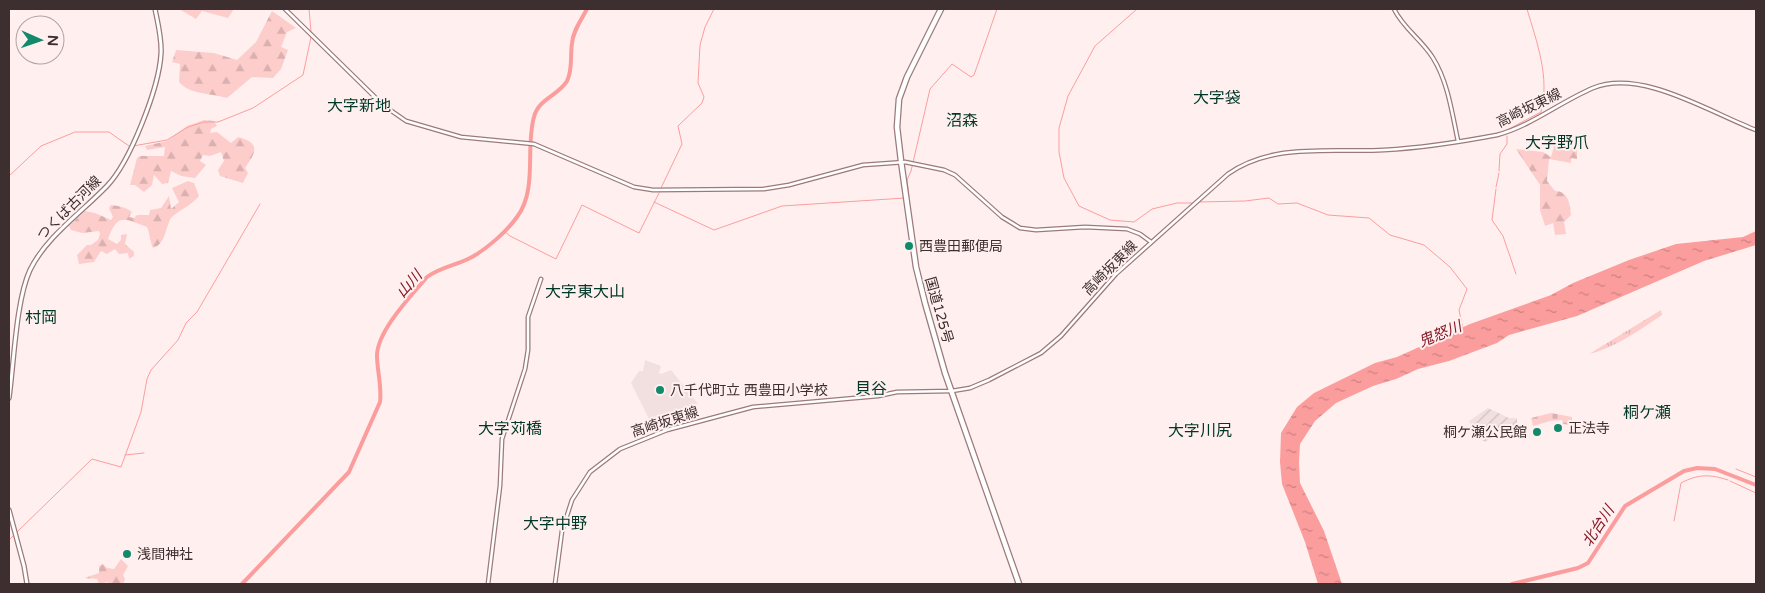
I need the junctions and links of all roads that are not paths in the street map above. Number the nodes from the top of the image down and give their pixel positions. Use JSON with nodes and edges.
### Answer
{"nodes":[{"id":1,"x":155,"y":9,"type":"edge"},
{"id":2,"x":285,"y":9,"type":"edge"},
{"id":3,"x":941,"y":9,"type":"edge"},
{"id":4,"x":1394,"y":9,"type":"edge"},
{"id":5,"x":1756,"y":130,"type":"edge"},
{"id":6,"x":1458,"y":141,"type":"junction"},
{"id":7,"x":901,"y":162,"type":"junction"},
{"id":8,"x":1151,"y":242,"type":"junction"},
{"id":9,"x":541,"y":279,"type":"dead end"},
{"id":10,"x":10,"y":377,"type":"edge"},
{"id":11,"x":952,"y":391,"type":"junction"},
{"id":12,"x":9,"y":398,"type":"edge"},
{"id":13,"x":9,"y":510,"type":"edge"},
{"id":14,"x":27,"y":584,"type":"edge"},
{"id":15,"x":488,"y":584,"type":"edge"},
{"id":16,"x":555,"y":584,"type":"edge"},
{"id":17,"x":1019,"y":584,"type":"edge"}],
"edges":[{"from":1,"to":10,"type":"main road","name":"つくば古河線"},
{"from":2,"to":7,"type":"street"},
{"from":3,"to":7,"type":"highway","name":"国道125号"},
{"from":4,"to":6,"type":"street"},
{"from":5,"to":6,"type":"street","name":"高崎坂東線"},
{"from":6,"to":8,"type":"street","name":"高崎坂東線"},
{"from":7,"to":8,"type":"street"},
{"from":7,"to":11,"type":"highway","name":"国道125号"},
{"from":8,"to":11,"type":"street","name":"高崎坂東線"},
{"from":9,"to":15,"type":"street"},
{"from":10,"to":12,"type":"main road","name":"つくば古河線"},
{"from":11,"to":16,"type":"street","name":"高崎坂東線"},
{"from":11,"to":17,"type":"highway","name":"国道125号"},
{"from":13,"to":14,"type":"main road"}]}
